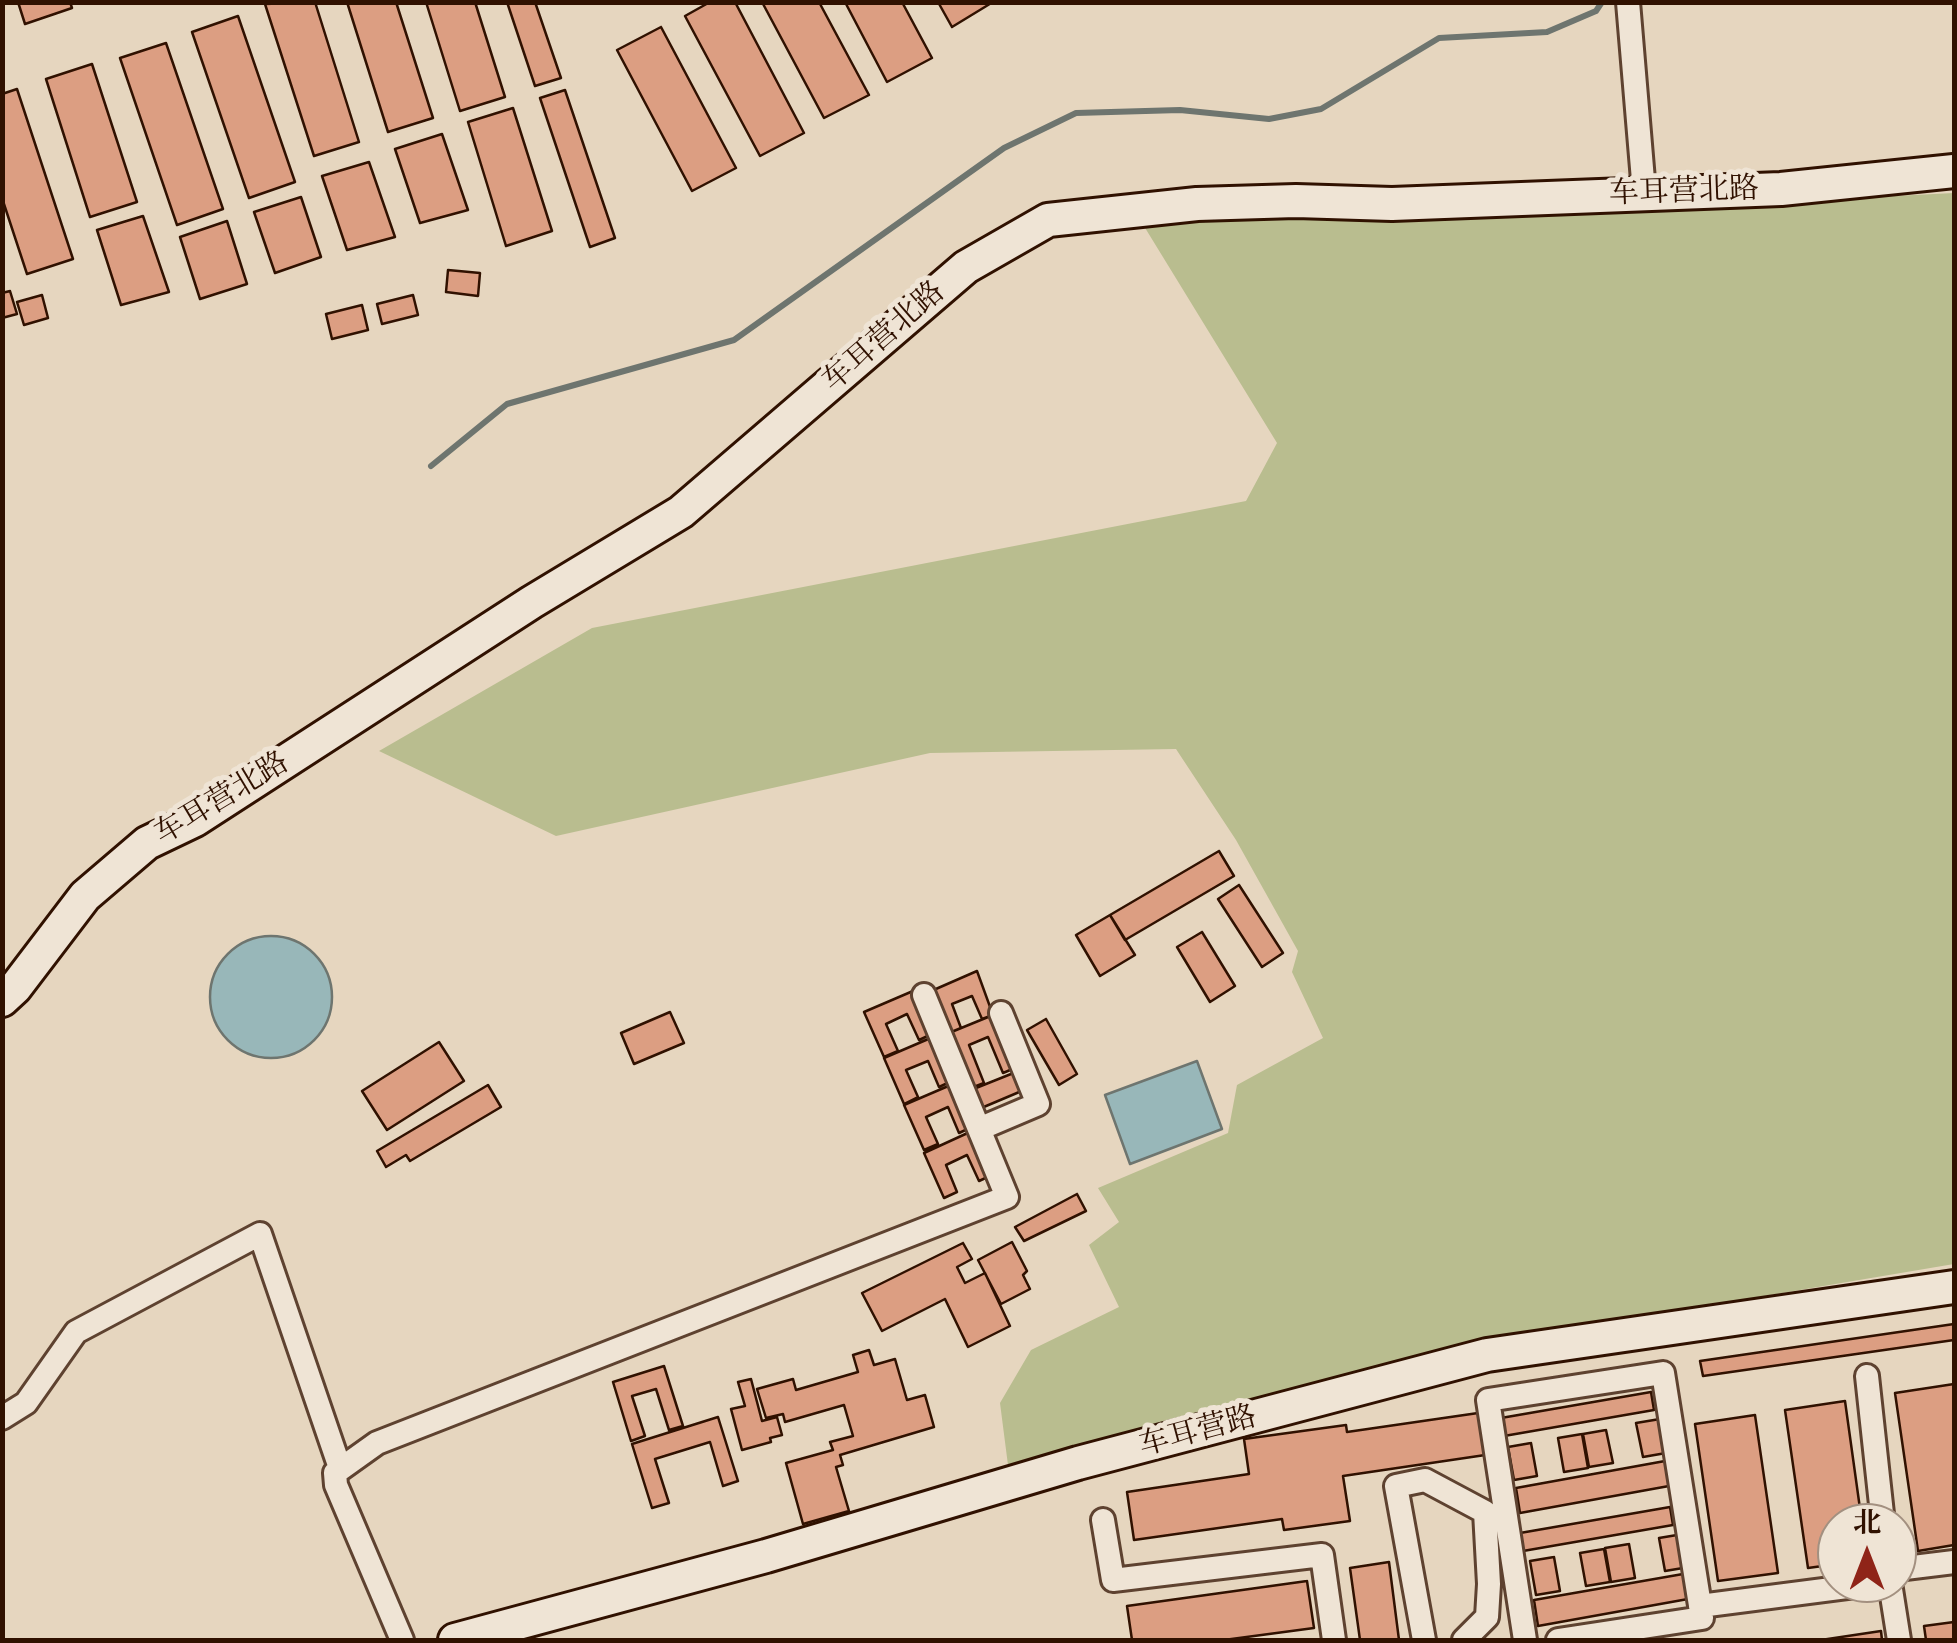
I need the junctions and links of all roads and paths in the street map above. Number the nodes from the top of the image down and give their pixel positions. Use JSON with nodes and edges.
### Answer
{"nodes":[{"id":1,"x":1628,"y":2,"type":"edge"},
{"id":2,"x":1954,"y":171,"type":"edge"},
{"id":3,"x":1644,"y":192,"type":"junction"},
{"id":4,"x":924,"y":995,"type":"dead end"},
{"id":5,"x":2,"y":1000,"type":"edge"},
{"id":6,"x":1001,"y":1013,"type":"dead end"},
{"id":7,"x":979,"y":1128,"type":"junction"},
{"id":8,"x":1954,"y":1287,"type":"edge"},
{"id":9,"x":1867,"y":1376,"type":"dead end"},
{"id":10,"x":2,"y":1418,"type":"edge"},
{"id":11,"x":340,"y":1468,"type":"junction"},
{"id":12,"x":1881,"y":1503,"type":"edge"},
{"id":13,"x":1103,"y":1520,"type":"dead end"},
{"id":14,"x":1954,"y":1562,"type":"edge"},
{"id":15,"x":1917,"y":1567,"type":"edge"},
{"id":16,"x":1817,"y":1591,"type":"edge"},
{"id":17,"x":1893,"y":1603,"type":"edge"},
{"id":18,"x":1700,"y":1606,"type":"junction"},
{"id":19,"x":1470,"y":1638,"type":"edge"},
{"id":20,"x":402,"y":1640,"type":"edge"},
{"id":21,"x":455,"y":1640,"type":"edge"},
{"id":22,"x":1334,"y":1640,"type":"edge"},
{"id":23,"x":1424,"y":1640,"type":"edge"},
{"id":24,"x":1525,"y":1640,"type":"edge"},
{"id":25,"x":1558,"y":1640,"type":"edge"},
{"id":26,"x":1898,"y":1640,"type":"edge"}],
"edges":[{"from":1,"to":3,"type":"street"},
{"from":2,"to":3,"type":"street","name":"车耳营北路"},
{"from":3,"to":5,"type":"street","name":"车耳营北路"},
{"from":4,"to":7,"type":"street"},
{"from":6,"to":7,"type":"street"},
{"from":7,"to":11,"type":"street"},
{"from":8,"to":21,"type":"street","name":"车耳营路"},
{"from":9,"to":12,"type":"street"},
{"from":10,"to":11,"type":"street"},
{"from":11,"to":20,"type":"street"},
{"from":13,"to":22,"type":"street"},
{"from":14,"to":15,"type":"street"},
{"from":16,"to":18,"type":"street"},
{"from":17,"to":26,"type":"street"},
{"from":18,"to":24,"type":"street"},
{"from":18,"to":25,"type":"street"},
{"from":19,"to":23,"type":"street"}]}
